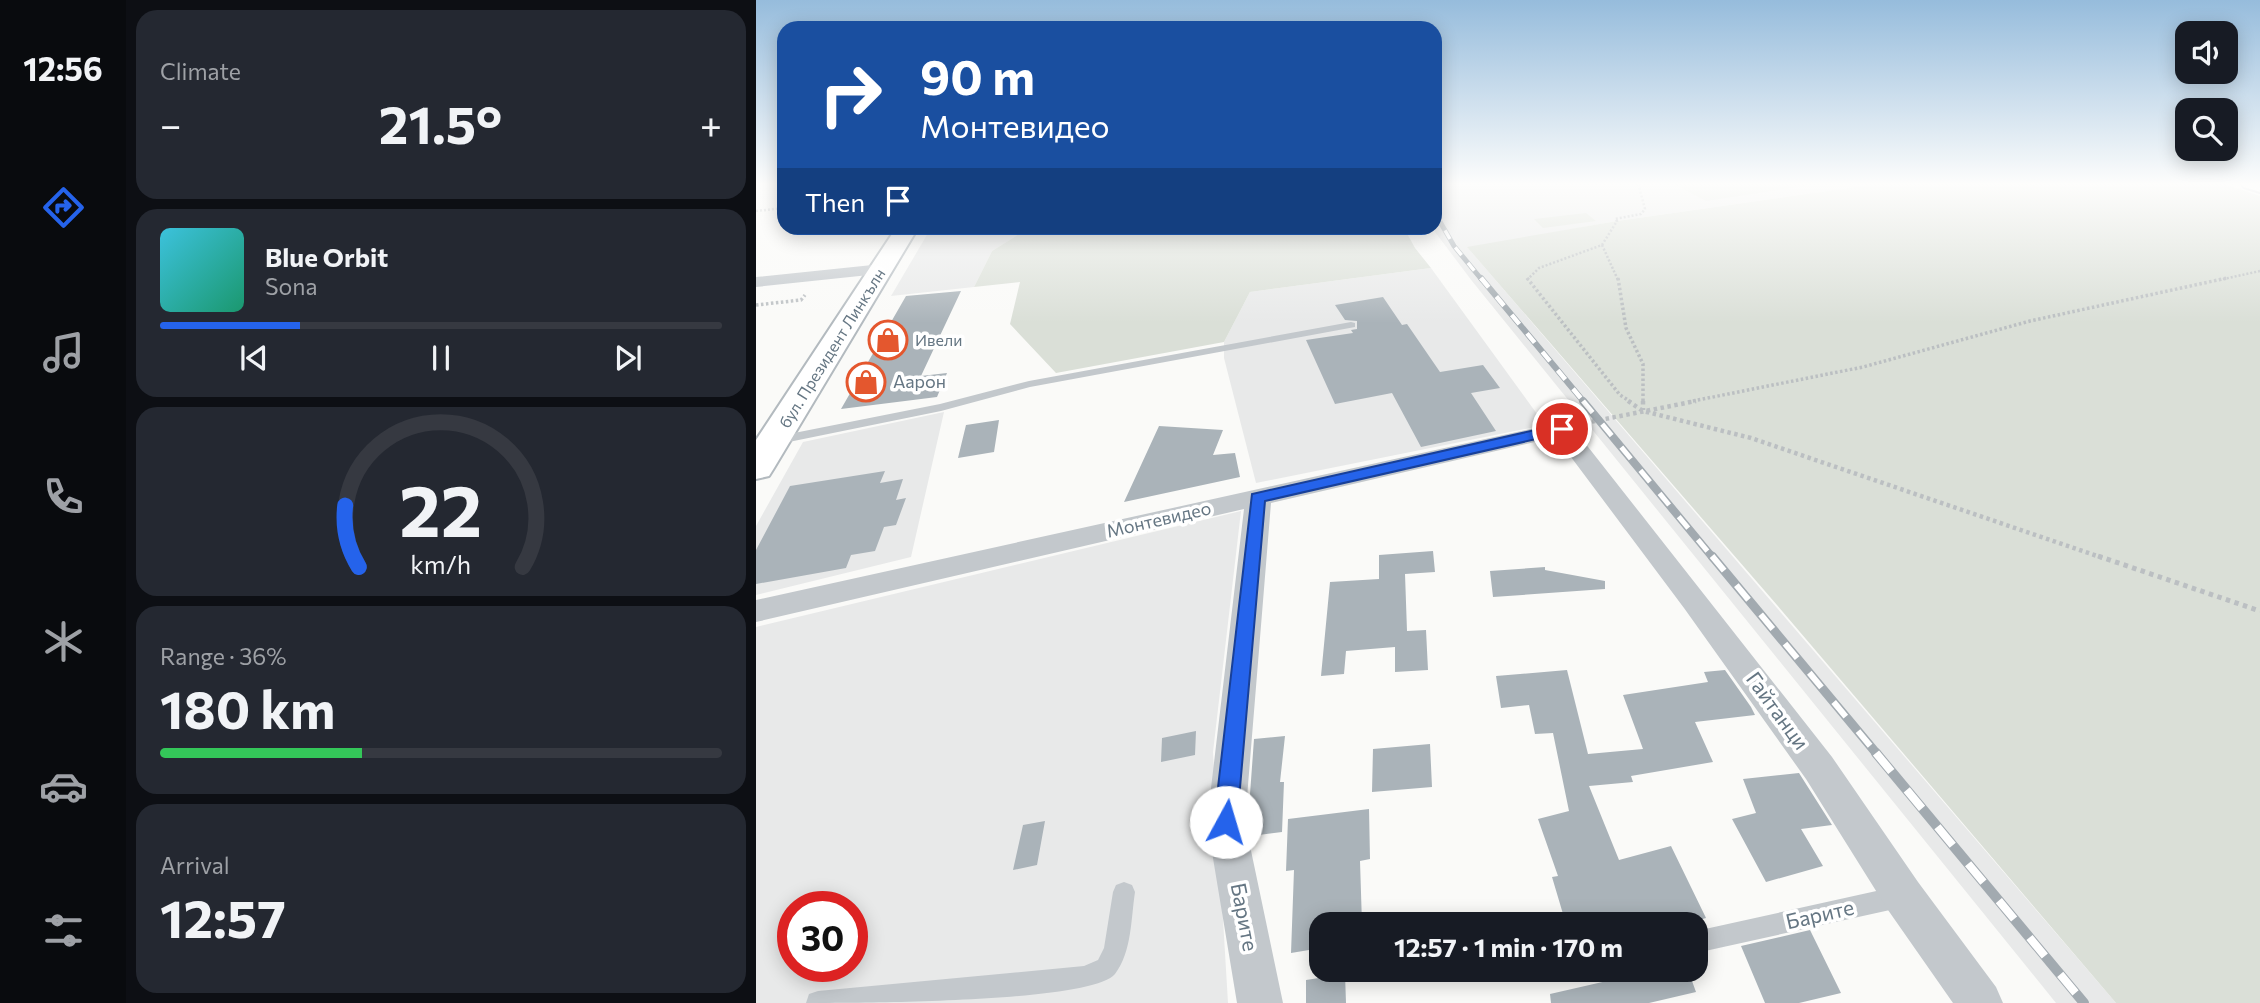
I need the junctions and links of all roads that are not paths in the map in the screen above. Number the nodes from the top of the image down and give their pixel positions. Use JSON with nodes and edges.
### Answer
{"nodes":[{"id":1,"x":903,"y":235,"type":"edge"},
{"id":2,"x":882,"y":269,"type":"junction"},
{"id":3,"x":756,"y":282,"type":"edge"},
{"id":4,"x":1352,"y":325,"type":"dead end"},
{"id":5,"x":1562,"y":429,"type":"joint"},
{"id":6,"x":773,"y":441,"type":"junction"},
{"id":7,"x":756,"y":468,"type":"edge"},
{"id":8,"x":1258,"y":498,"type":"junction"},
{"id":9,"x":756,"y":611,"type":"edge"},
{"id":10,"x":1124,"y":892,"type":"dead end"},
{"id":11,"x":1903,"y":896,"type":"junction"},
{"id":12,"x":1708,"y":940,"type":"edge"},
{"id":13,"x":818,"y":1003,"type":"edge"},
{"id":14,"x":1259,"y":1003,"type":"edge"},
{"id":15,"x":1980,"y":1003,"type":"edge"}],
"edges":[{"from":1,"to":2,"type":"street","name":"бул. Президент Линкълн"},
{"from":2,"to":3,"type":"street"},
{"from":2,"to":6,"type":"street","name":"бул. Президент Линкълн"},
{"from":4,"to":6,"type":"lane"},
{"from":5,"to":8,"type":"street","name":"Монтевидео"},
{"from":5,"to":11,"type":"street","name":"Гайтанци"},
{"from":6,"to":7,"type":"street","name":"бул. Президент Линкълн"},
{"from":8,"to":9,"type":"street","name":"Монтевидео"},
{"from":8,"to":14,"type":"street","name":"Барите"},
{"from":10,"to":13,"type":"lane"},
{"from":11,"to":12,"type":"lane","name":"Барите"},
{"from":11,"to":15,"type":"street","name":"Гайтанци"}]}
